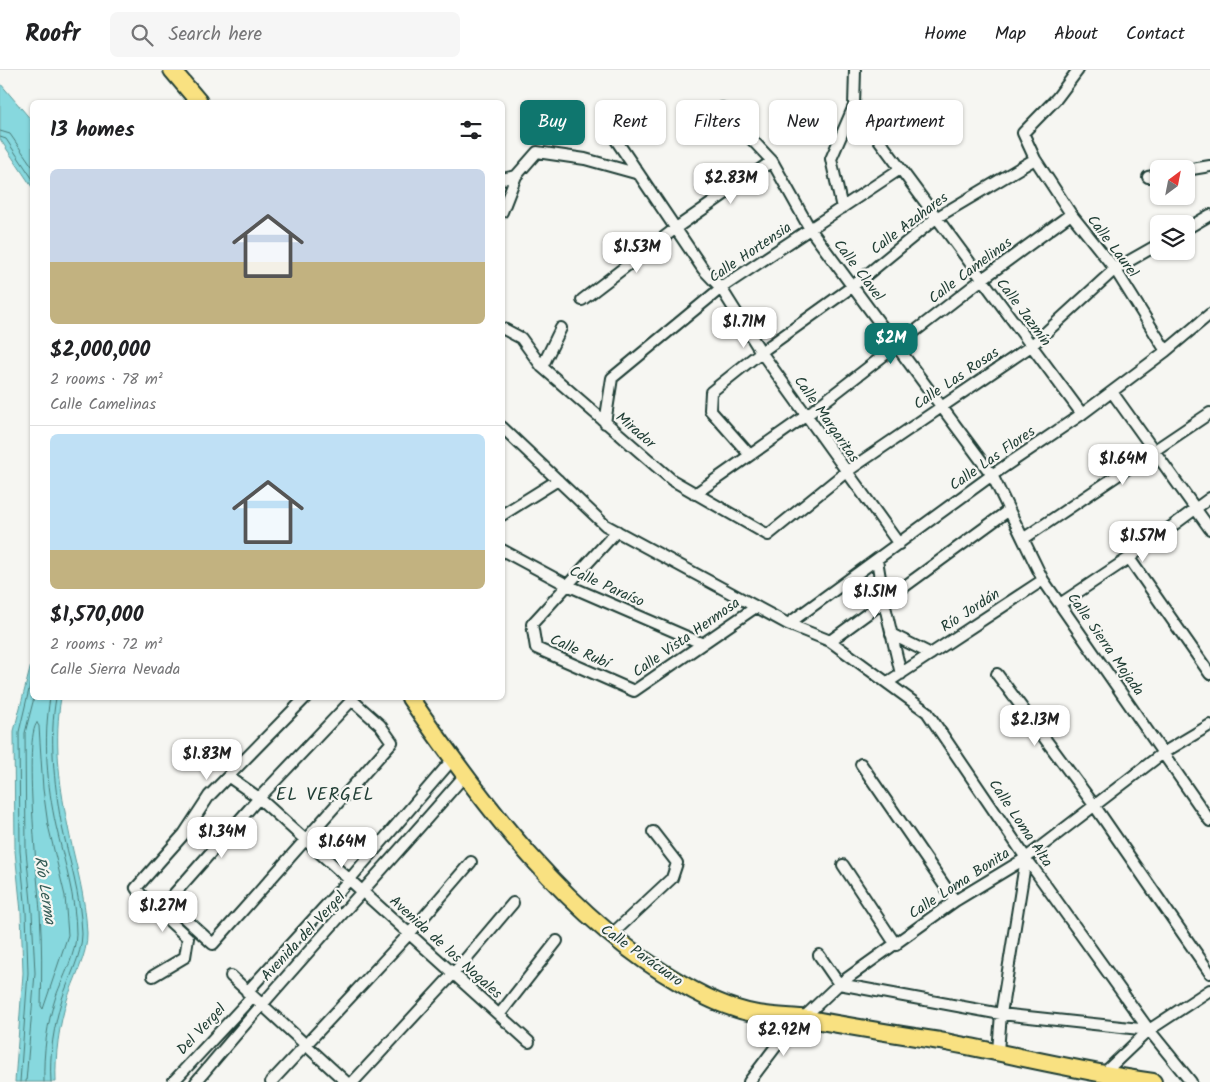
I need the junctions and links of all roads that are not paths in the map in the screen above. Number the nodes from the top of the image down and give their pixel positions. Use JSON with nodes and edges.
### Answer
{"nodes":[{"id":1,"x":172,"y":70,"type":"edge"},
{"id":2,"x":855,"y":70,"type":"edge"},
{"id":3,"x":1078,"y":70,"type":"edge"},
{"id":4,"x":197,"y":100,"type":"edge"},
{"id":5,"x":854,"y":100,"type":"edge"},
{"id":6,"x":847,"y":123,"type":"edge"},
{"id":7,"x":619,"y":145,"type":"edge"},
{"id":8,"x":758,"y":145,"type":"edge"},
{"id":9,"x":882,"y":145,"type":"edge"},
{"id":10,"x":1035,"y":159,"type":"junction"},
{"id":11,"x":772,"y":160,"type":"junction"},
{"id":12,"x":1210,"y":166,"type":"edge"},
{"id":13,"x":1195,"y":168,"type":"edge"},
{"id":14,"x":900,"y":169,"type":"junction"},
{"id":15,"x":639,"y":174,"type":"junction"},
{"id":16,"x":516,"y":176,"type":"junction"},
{"id":17,"x":505,"y":178,"type":"edge"},
{"id":18,"x":505,"y":204,"type":"edge"},
{"id":19,"x":842,"y":208,"type":"junction"},
{"id":20,"x":1071,"y":214,"type":"junction"},
{"id":21,"x":1210,"y":215,"type":"edge"},
{"id":22,"x":936,"y":218,"type":"junction"},
{"id":23,"x":1195,"y":224,"type":"edge"},
{"id":24,"x":676,"y":228,"type":"junction"},
{"id":25,"x":810,"y":229,"type":"junction"},
{"id":26,"x":1150,"y":249,"type":"edge"},
{"id":27,"x":1115,"y":269,"type":"junction"},
{"id":28,"x":981,"y":280,"type":"junction"},
{"id":29,"x":853,"y":286,"type":"junction"},
{"id":30,"x":721,"y":288,"type":"junction"},
{"id":31,"x":582,"y":300,"type":"dead end"},
{"id":32,"x":1210,"y":314,"type":"edge"},
{"id":33,"x":561,"y":328,"type":"dead end"},
{"id":34,"x":505,"y":330,"type":"edge"},
{"id":35,"x":896,"y":345,"type":"junction"},
{"id":36,"x":1031,"y":346,"type":"junction"},
{"id":37,"x":1166,"y":351,"type":"junction"},
{"id":38,"x":761,"y":352,"type":"junction"},
{"id":39,"x":542,"y":367,"type":"junction"},
{"id":40,"x":1112,"y":392,"type":"junction"},
{"id":41,"x":941,"y":407,"type":"junction"},
{"id":42,"x":1082,"y":414,"type":"junction"},
{"id":43,"x":1210,"y":414,"type":"edge"},
{"id":44,"x":807,"y":415,"type":"junction"},
{"id":45,"x":605,"y":423,"type":"junction"},
{"id":46,"x":505,"y":430,"type":"edge"},
{"id":47,"x":1154,"y":450,"type":"junction"},
{"id":48,"x":749,"y":454,"type":"junction"},
{"id":49,"x":846,"y":472,"type":"junction"},
{"id":50,"x":992,"y":475,"type":"junction"},
{"id":51,"x":558,"y":480,"type":"junction"},
{"id":52,"x":695,"y":494,"type":"junction"},
{"id":53,"x":1210,"y":498,"type":"edge"},
{"id":54,"x":1196,"y":508,"type":"junction"},
{"id":55,"x":1009,"y":510,"type":"junction"},
{"id":56,"x":505,"y":513,"type":"edge"},
{"id":57,"x":1210,"y":529,"type":"edge"},
{"id":58,"x":617,"y":531,"type":"junction"},
{"id":59,"x":768,"y":534,"type":"joint"},
{"id":60,"x":1023,"y":539,"type":"junction"},
{"id":61,"x":899,"y":544,"type":"junction"},
{"id":62,"x":505,"y":552,"type":"edge"},
{"id":63,"x":1128,"y":558,"type":"junction"},
{"id":64,"x":877,"y":560,"type":"junction"},
{"id":65,"x":1043,"y":580,"type":"junction"},
{"id":66,"x":567,"y":586,"type":"junction"},
{"id":67,"x":884,"y":602,"type":"junction"},
{"id":68,"x":1060,"y":604,"type":"junction"},
{"id":69,"x":756,"y":607,"type":"junction"},
{"id":70,"x":788,"y":624,"type":"junction"},
{"id":71,"x":892,"y":634,"type":"junction"},
{"id":72,"x":830,"y":641,"type":"junction"},
{"id":73,"x":701,"y":643,"type":"junction"},
{"id":74,"x":931,"y":654,"type":"junction"},
{"id":75,"x":901,"y":674,"type":"junction"},
{"id":76,"x":997,"y":674,"type":"dead end"},
{"id":77,"x":1210,"y":674,"type":"edge"},
{"id":78,"x":888,"y":682,"type":"junction"},
{"id":79,"x":634,"y":691,"type":"joint"},
{"id":80,"x":303,"y":700,"type":"edge"},
{"id":81,"x":411,"y":700,"type":"edge"},
{"id":82,"x":1210,"y":725,"type":"edge"},
{"id":83,"x":1163,"y":753,"type":"junction"},
{"id":84,"x":452,"y":760,"type":"junction"},
{"id":85,"x":861,"y":764,"type":"dead end"},
{"id":86,"x":465,"y":775,"type":"junction"},
{"id":87,"x":229,"y":777,"type":"junction"},
{"id":88,"x":259,"y":798,"type":"junction"},
{"id":89,"x":1094,"y":805,"type":"junction"},
{"id":90,"x":1210,"y":821,"type":"edge"},
{"id":91,"x":653,"y":832,"type":"dead end"},
{"id":92,"x":304,"y":840,"type":"junction"},
{"id":93,"x":1026,"y":858,"type":"junction"},
{"id":94,"x":471,"y":862,"type":"dead end"},
{"id":95,"x":843,"y":865,"type":"dead end"},
{"id":96,"x":349,"y":880,"type":"junction"},
{"id":97,"x":363,"y":893,"type":"junction"},
{"id":98,"x":955,"y":901,"type":"junction"},
{"id":99,"x":513,"y":903,"type":"dead end"},
{"id":100,"x":409,"y":934,"type":"junction"},
{"id":101,"x":611,"y":935,"type":"junction"},
{"id":102,"x":557,"y":941,"type":"dead end"},
{"id":103,"x":896,"y":945,"type":"junction"},
{"id":104,"x":819,"y":955,"type":"dead end"},
{"id":105,"x":1210,"y":973,"type":"edge"},
{"id":106,"x":453,"y":974,"type":"junction"},
{"id":107,"x":153,"y":976,"type":"dead end"},
{"id":108,"x":231,"y":976,"type":"dead end"},
{"id":109,"x":839,"y":984,"type":"junction"},
{"id":110,"x":1210,"y":990,"type":"edge"},
{"id":111,"x":249,"y":994,"type":"junction"},
{"id":112,"x":261,"y":1004,"type":"junction"},
{"id":113,"x":1001,"y":1014,"type":"junction"},
{"id":114,"x":499,"y":1015,"type":"junction"},
{"id":115,"x":801,"y":1018,"type":"junction"},
{"id":116,"x":1149,"y":1030,"type":"junction"},
{"id":117,"x":529,"y":1042,"type":"dead end"},
{"id":118,"x":305,"y":1045,"type":"junction"},
{"id":119,"x":998,"y":1051,"type":"junction"},
{"id":120,"x":1114,"y":1077,"type":"edge"},
{"id":121,"x":173,"y":1082,"type":"edge"},
{"id":122,"x":196,"y":1082,"type":"edge"},
{"id":123,"x":271,"y":1082,"type":"edge"},
{"id":124,"x":346,"y":1082,"type":"edge"},
{"id":125,"x":354,"y":1082,"type":"edge"},
{"id":126,"x":749,"y":1082,"type":"edge"},
{"id":127,"x":1153,"y":1082,"type":"edge"},
{"id":128,"x":1191,"y":1082,"type":"edge"}],
"edges":[{"from":1,"to":4,"type":"main road"},
{"from":2,"to":5,"type":"street"},
{"from":3,"to":10,"type":"street","name":"Calle Laurel"},
{"from":6,"to":19,"type":"street"},
{"from":7,"to":15,"type":"street","name":"Calle Margaritas"},
{"from":8,"to":11,"type":"street","name":"Calle Clavel"},
{"from":9,"to":14,"type":"street","name":"Calle Jazmín"},
{"from":10,"to":20,"type":"street","name":"Calle Laurel"},
{"from":10,"to":22,"type":"street","name":"Calle Azahares"},
{"from":11,"to":24,"type":"street"},
{"from":11,"to":25,"type":"street","name":"Calle Clavel"},
{"from":12,"to":13,"type":"street"},
{"from":14,"to":19,"type":"street","name":"Calle Hortensia"},
{"from":14,"to":22,"type":"street","name":"Calle Jazmín"},
{"from":15,"to":16,"type":"street"},
{"from":15,"to":24,"type":"street","name":"Calle Margaritas"},
{"from":16,"to":17,"type":"street"},
{"from":16,"to":18,"type":"street"},
{"from":19,"to":25,"type":"street","name":"Calle Hortensia"},
{"from":20,"to":27,"type":"street","name":"Calle Laurel"},
{"from":20,"to":28,"type":"street","name":"Calle Camelinas"},
{"from":21,"to":23,"type":"street"},
{"from":22,"to":28,"type":"street","name":"Calle Jazmín"},
{"from":22,"to":29,"type":"street","name":"Calle Azahares"},
{"from":24,"to":30,"type":"street","name":"Calle Margaritas"},
{"from":24,"to":31,"type":"street"},
{"from":25,"to":29,"type":"street","name":"Calle Clavel"},
{"from":25,"to":30,"type":"street","name":"Calle Hortensia"},
{"from":26,"to":27,"type":"street","name":"Calle Las Rosas"},
{"from":27,"to":36,"type":"street","name":"Calle Las Rosas"},
{"from":27,"to":37,"type":"street","name":"Calle Laurel"},
{"from":28,"to":35,"type":"street","name":"Calle Camelinas"},
{"from":28,"to":36,"type":"street","name":"Calle Jazmín"},
{"from":29,"to":35,"type":"street","name":"Calle Clavel"},
{"from":29,"to":38,"type":"street","name":"Calle Azahares"},
{"from":30,"to":38,"type":"street","name":"Calle Margaritas"},
{"from":30,"to":45,"type":"street","name":"Calle Hortensia"},
{"from":32,"to":37,"type":"street","name":"Calle Las Flores"},
{"from":33,"to":39,"type":"street"},
{"from":34,"to":39,"type":"street","name":"Mirador"},
{"from":35,"to":41,"type":"street","name":"Calle Clavel"},
{"from":35,"to":44,"type":"street","name":"Calle Camelinas"},
{"from":36,"to":41,"type":"street","name":"Calle Las Rosas"},
{"from":36,"to":42,"type":"street","name":"Calle Jazmín"},
{"from":37,"to":40,"type":"street","name":"Calle Las Flores"},
{"from":38,"to":44,"type":"street","name":"Calle Margaritas"},
{"from":38,"to":48,"type":"street","name":"Calle Azahares"},
{"from":39,"to":45,"type":"street","name":"Mirador"},
{"from":40,"to":42,"type":"street","name":"Calle Las Flores"},
{"from":40,"to":47,"type":"street"},
{"from":41,"to":49,"type":"street","name":"Calle Las Rosas"},
{"from":41,"to":50,"type":"street","name":"Calle Clavel"},
{"from":42,"to":50,"type":"street","name":"Calle Las Flores"},
{"from":43,"to":47,"type":"street"},
{"from":44,"to":48,"type":"street","name":"Calle Camelinas"},
{"from":44,"to":49,"type":"street","name":"Calle Margaritas"},
{"from":45,"to":52,"type":"street","name":"Mirador"},
{"from":46,"to":51,"type":"street"},
{"from":47,"to":54,"type":"street"},
{"from":47,"to":60,"type":"street"},
{"from":48,"to":52,"type":"street","name":"Calle Camelinas"},
{"from":49,"to":59,"type":"street","name":"Calle Las Rosas"},
{"from":49,"to":61,"type":"street","name":"Calle Margaritas"},
{"from":50,"to":55,"type":"street","name":"Calle Sierra Mojada"},
{"from":50,"to":61,"type":"street","name":"Calle Las Flores"},
{"from":51,"to":56,"type":"street"},
{"from":51,"to":58,"type":"street"},
{"from":52,"to":59,"type":"street","name":"Mirador"},
{"from":53,"to":54,"type":"street"},
{"from":54,"to":57,"type":"street"},
{"from":54,"to":63,"type":"street"},
{"from":55,"to":60,"type":"street","name":"Calle Sierra Mojada"},
{"from":55,"to":67,"type":"street"},
{"from":58,"to":66,"type":"street"},
{"from":58,"to":69,"type":"street"},
{"from":60,"to":65,"type":"street","name":"Calle Sierra Mojada"},
{"from":61,"to":64,"type":"street","name":"Calle Las Flores"},
{"from":62,"to":66,"type":"street","name":"Calle Paraíso"},
{"from":63,"to":68,"type":"street"},
{"from":63,"to":77,"type":"street"},
{"from":64,"to":67,"type":"street"},
{"from":64,"to":70,"type":"street","name":"Calle Las Flores"},
{"from":65,"to":68,"type":"street","name":"Calle Sierra Mojada"},
{"from":65,"to":74,"type":"street","name":"Río Jordán"},
{"from":66,"to":73,"type":"street","name":"Calle Paraíso"},
{"from":66,"to":79,"type":"street","name":"Calle Rubí"},
{"from":67,"to":71,"type":"street"},
{"from":67,"to":72,"type":"street"},
{"from":68,"to":83,"type":"street","name":"Calle Sierra Mojada"},
{"from":69,"to":70,"type":"street"},
{"from":69,"to":73,"type":"street","name":"Calle Vista Hermosa"},
{"from":70,"to":72,"type":"street","name":"Calle Loma Alta"},
{"from":71,"to":74,"type":"street"},
{"from":71,"to":75,"type":"street"},
{"from":72,"to":78,"type":"street","name":"Calle Loma Alta"},
{"from":73,"to":79,"type":"street","name":"Calle Vista Hermosa"},
{"from":74,"to":75,"type":"street","name":"Río Jordán"},
{"from":75,"to":78,"type":"street","name":"Río Jordán"},
{"from":76,"to":89,"type":"street"},
{"from":78,"to":93,"type":"street","name":"Calle Loma Alta"},
{"from":80,"to":87,"type":"street"},
{"from":81,"to":84,"type":"main road","name":"Calle Parácuaro"},
{"from":82,"to":83,"type":"street","name":"Calle Loma Bonita"},
{"from":83,"to":89,"type":"street","name":"Calle Loma Bonita"},
{"from":83,"to":90,"type":"street","name":"Calle Sierra Mojada"},
{"from":84,"to":86,"type":"main road","name":"Calle Parácuaro"},
{"from":84,"to":96,"type":"street","name":"Avenida del Vergel"},
{"from":85,"to":98,"type":"street"},
{"from":86,"to":97,"type":"street","name":"Avenida del Vergel"},
{"from":86,"to":101,"type":"main road","name":"Calle Parácuaro"},
{"from":87,"to":88,"type":"street","name":"Avenida de los Nogales"},
{"from":87,"to":107,"type":"street"},
{"from":88,"to":92,"type":"street","name":"Avenida de los Nogales"},
{"from":88,"to":92,"type":"street"},
{"from":88,"to":92,"type":"street"},
{"from":89,"to":93,"type":"street","name":"Calle Loma Bonita"},
{"from":89,"to":105,"type":"street"},
{"from":91,"to":101,"type":"street"},
{"from":92,"to":96,"type":"street","name":"Avenida de los Nogales"},
{"from":93,"to":98,"type":"street","name":"Calle Loma Bonita"},
{"from":93,"to":113,"type":"street"},
{"from":93,"to":116,"type":"street","name":"Calle Loma Alta"},
{"from":94,"to":100,"type":"street"},
{"from":95,"to":103,"type":"street"},
{"from":96,"to":97,"type":"street","name":"Avenida de los Nogales"},
{"from":96,"to":111,"type":"street","name":"Avenida del Vergel"},
{"from":97,"to":100,"type":"street","name":"Avenida de los Nogales"},
{"from":97,"to":112,"type":"street","name":"Avenida del Vergel"},
{"from":98,"to":103,"type":"street","name":"Calle Loma Bonita"},
{"from":99,"to":106,"type":"street"},
{"from":100,"to":106,"type":"street","name":"Avenida de los Nogales"},
{"from":100,"to":118,"type":"street"},
{"from":101,"to":115,"type":"main road","name":"Calle Parácuaro"},
{"from":102,"to":114,"type":"street"},
{"from":103,"to":109,"type":"street","name":"Calle Loma Bonita"},
{"from":104,"to":109,"type":"street"},
{"from":106,"to":114,"type":"street","name":"Avenida de los Nogales"},
{"from":106,"to":125,"type":"street"},
{"from":108,"to":111,"type":"street"},
{"from":109,"to":113,"type":"street"},
{"from":109,"to":115,"type":"street","name":"Calle Loma Bonita"},
{"from":110,"to":116,"type":"street"},
{"from":111,"to":112,"type":"street"},
{"from":111,"to":121,"type":"street","name":"Del Vergel"},
{"from":112,"to":118,"type":"street"},
{"from":112,"to":122,"type":"street","name":"Del Vergel"},
{"from":113,"to":116,"type":"street"},
{"from":113,"to":119,"type":"street"},
{"from":114,"to":117,"type":"street","name":"Avenida de los Nogales"},
{"from":115,"to":119,"type":"main road","name":"Calle Parácuaro"},
{"from":115,"to":126,"type":"street","name":"Calle Loma Bonita"},
{"from":116,"to":120,"type":"street"},
{"from":116,"to":128,"type":"street","name":"Calle Loma Alta"},
{"from":118,"to":123,"type":"street"},
{"from":118,"to":124,"type":"street"},
{"from":119,"to":120,"type":"main road","name":"Calle Parácuaro"},
{"from":120,"to":127,"type":"main road","name":"Calle Parácuaro"}]}
